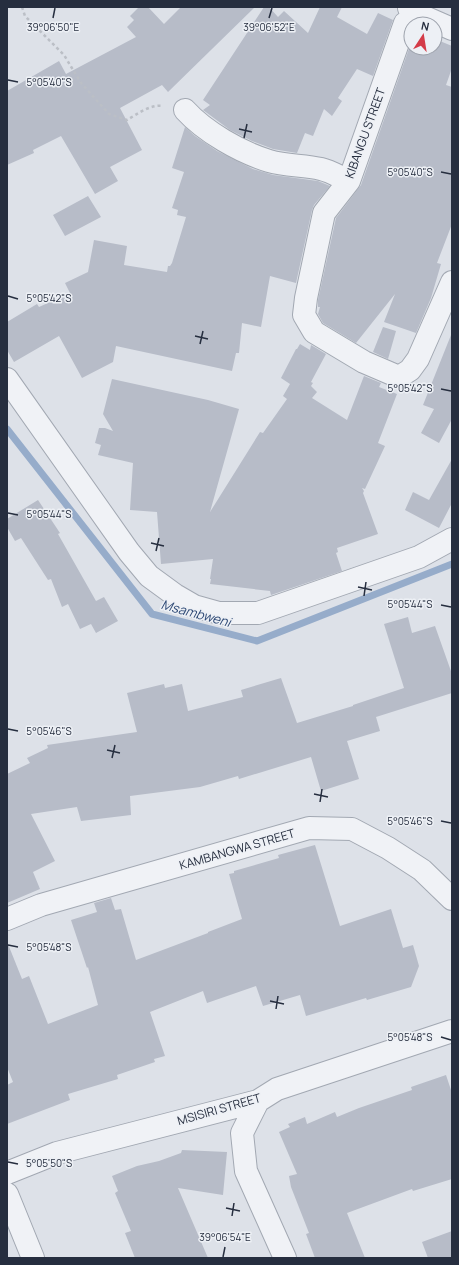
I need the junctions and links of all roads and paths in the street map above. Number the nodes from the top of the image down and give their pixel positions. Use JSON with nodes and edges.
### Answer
{"nodes":[{"id":1,"x":22,"y":7,"type":"edge"},
{"id":2,"x":414,"y":11,"type":"edge"},
{"id":3,"x":452,"y":29,"type":"edge"},
{"id":4,"x":185,"y":110,"type":"joint"},
{"id":5,"x":349,"y":181,"type":"junction"},
{"id":6,"x":452,"y":282,"type":"edge"},
{"id":7,"x":7,"y":379,"type":"edge"},
{"id":8,"x":452,"y":539,"type":"edge"},
{"id":9,"x":452,"y":899,"type":"edge"},
{"id":10,"x":7,"y":919,"type":"edge"},
{"id":11,"x":452,"y":1031,"type":"edge"},
{"id":12,"x":258,"y":1101,"type":"junction"},
{"id":13,"x":7,"y":1173,"type":"edge"},
{"id":14,"x":7,"y":1194,"type":"edge"},
{"id":15,"x":33,"y":1258,"type":"edge"},
{"id":16,"x":285,"y":1258,"type":"edge"}],
"edges":[{"from":1,"to":4,"type":"path"},
{"from":2,"to":3,"type":"street"},
{"from":2,"to":5,"type":"street","name":"KIBANGU STREET"},
{"from":4,"to":5,"type":"street"},
{"from":5,"to":6,"type":"street","name":"KIBANGU STREET"},
{"from":7,"to":8,"type":"street"},
{"from":9,"to":10,"type":"street","name":"KAMBANGWA STREET"},
{"from":11,"to":12,"type":"street","name":"MSISIRI STREET"},
{"from":12,"to":13,"type":"street","name":"MSISIRI STREET"},
{"from":12,"to":16,"type":"street"},
{"from":14,"to":15,"type":"street"}]}
